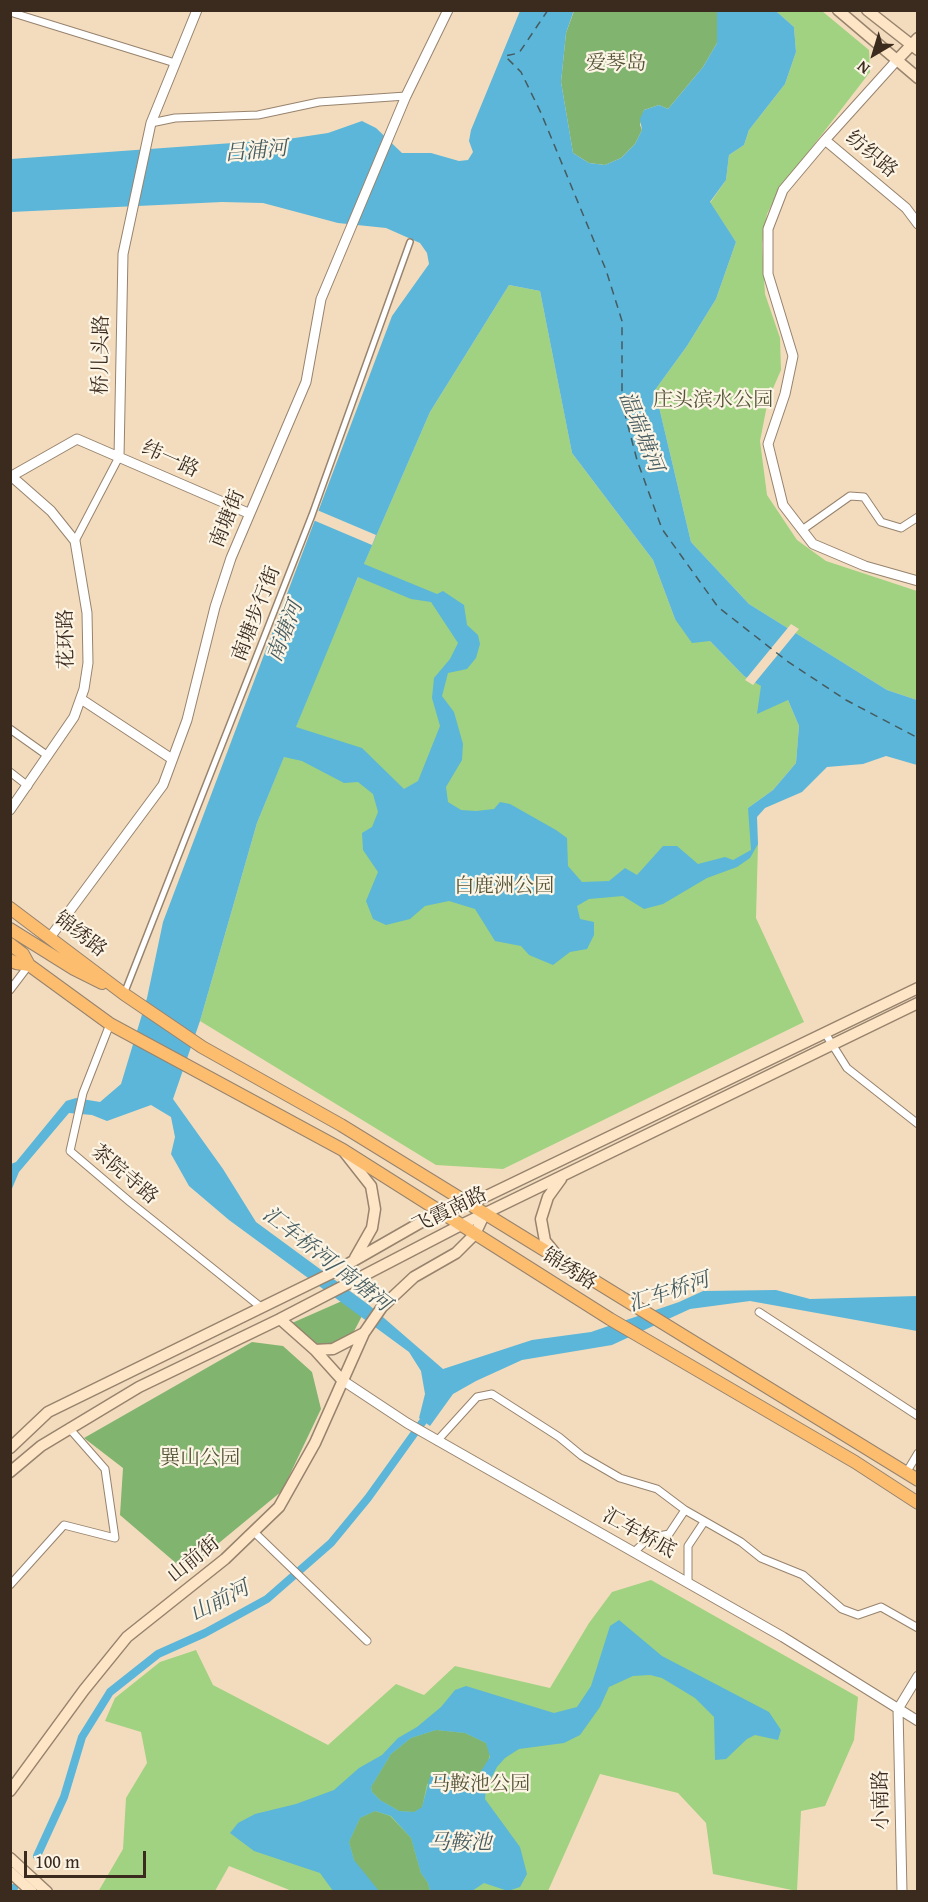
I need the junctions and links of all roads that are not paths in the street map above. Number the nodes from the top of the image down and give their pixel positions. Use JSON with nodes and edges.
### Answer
{"nodes":[{"id":1,"x":196,"y":10,"type":"edge"},
{"id":2,"x":448,"y":10,"type":"edge"},
{"id":3,"x":838,"y":10,"type":"edge"},
{"id":4,"x":867,"y":10,"type":"edge"},
{"id":5,"x":10,"y":12,"type":"edge"},
{"id":6,"x":916,"y":44,"type":"edge"},
{"id":7,"x":898,"y":59,"type":"junction"},
{"id":8,"x":175,"y":63,"type":"junction"},
{"id":9,"x":918,"y":78,"type":"edge"},
{"id":10,"x":406,"y":96,"type":"junction"},
{"id":11,"x":151,"y":123,"type":"junction"},
{"id":12,"x":825,"y":140,"type":"junction"},
{"id":13,"x":918,"y":224,"type":"edge"},
{"id":14,"x":410,"y":242,"type":"dead end"},
{"id":15,"x":118,"y":457,"type":"junction"},
{"id":16,"x":11,"y":476,"type":"edge"},
{"id":17,"x":248,"y":513,"type":"junction"},
{"id":18,"x":918,"y":517,"type":"edge"},
{"id":19,"x":802,"y":530,"type":"junction"},
{"id":20,"x":75,"y":541,"type":"junction"},
{"id":21,"x":918,"y":580,"type":"edge"},
{"id":22,"x":81,"y":699,"type":"junction"},
{"id":23,"x":10,"y":729,"type":"edge"},
{"id":24,"x":48,"y":756,"type":"junction"},
{"id":25,"x":172,"y":759,"type":"junction"},
{"id":26,"x":10,"y":772,"type":"edge"},
{"id":27,"x":27,"y":786,"type":"junction"},
{"id":28,"x":10,"y":810,"type":"edge"},
{"id":29,"x":10,"y":908,"type":"edge"},
{"id":30,"x":10,"y":929,"type":"edge"},
{"id":31,"x":51,"y":936,"type":"junction"},
{"id":32,"x":10,"y":944,"type":"edge"},
{"id":33,"x":10,"y":960,"type":"edge"},
{"id":34,"x":29,"y":965,"type":"junction"},
{"id":35,"x":918,"y":988,"type":"edge"},
{"id":36,"x":10,"y":990,"type":"edge"},
{"id":37,"x":124,"y":994,"type":"junction"},
{"id":38,"x":918,"y":1003,"type":"edge"},
{"id":39,"x":110,"y":1024,"type":"junction"},
{"id":40,"x":825,"y":1033,"type":"junction"},
{"id":41,"x":831,"y":1043,"type":"junction"},
{"id":42,"x":918,"y":1124,"type":"edge"},
{"id":43,"x":343,"y":1150,"type":"junction"},
{"id":44,"x":566,"y":1174,"type":"junction"},
{"id":45,"x":470,"y":1204,"type":"junction"},
{"id":46,"x":439,"y":1212,"type":"junction"},
{"id":47,"x":484,"y":1215,"type":"junction"},
{"id":48,"x":460,"y":1225,"type":"junction"},
{"id":49,"x":475,"y":1234,"type":"junction"},
{"id":50,"x":354,"y":1259,"type":"junction"},
{"id":51,"x":562,"y":1263,"type":"junction"},
{"id":52,"x":262,"y":1308,"type":"junction"},
{"id":53,"x":759,"y":1312,"type":"dead end"},
{"id":54,"x":279,"y":1319,"type":"junction"},
{"id":55,"x":365,"y":1332,"type":"junction"},
{"id":56,"x":315,"y":1350,"type":"junction"},
{"id":57,"x":342,"y":1380,"type":"junction"},
{"id":58,"x":918,"y":1416,"type":"edge"},
{"id":59,"x":69,"y":1428,"type":"junction"},
{"id":60,"x":434,"y":1439,"type":"junction"},
{"id":61,"x":10,"y":1448,"type":"edge"},
{"id":62,"x":918,"y":1453,"type":"edge"},
{"id":63,"x":11,"y":1470,"type":"edge"},
{"id":64,"x":906,"y":1473,"type":"junction"},
{"id":65,"x":918,"y":1480,"type":"edge"},
{"id":66,"x":918,"y":1503,"type":"edge"},
{"id":67,"x":685,"y":1510,"type":"junction"},
{"id":68,"x":704,"y":1522,"type":"junction"},
{"id":69,"x":254,"y":1532,"type":"junction"},
{"id":70,"x":634,"y":1552,"type":"junction"},
{"id":71,"x":688,"y":1583,"type":"junction"},
{"id":72,"x":10,"y":1585,"type":"edge"},
{"id":73,"x":918,"y":1628,"type":"edge"},
{"id":74,"x":367,"y":1641,"type":"dead end"},
{"id":75,"x":918,"y":1676,"type":"edge"},
{"id":76,"x":898,"y":1708,"type":"junction"},
{"id":77,"x":918,"y":1722,"type":"edge"},
{"id":78,"x":10,"y":1791,"type":"edge"},
{"id":79,"x":10,"y":1858,"type":"edge"},
{"id":80,"x":10,"y":1872,"type":"edge"},
{"id":81,"x":32,"y":1892,"type":"edge"},
{"id":82,"x":47,"y":1892,"type":"edge"},
{"id":83,"x":902,"y":1892,"type":"edge"}],
"edges":[{"from":1,"to":8,"type":"street"},
{"from":2,"to":10,"type":"street","name":"南塘街"},
{"from":3,"to":7,"type":"main road"},
{"from":4,"to":6,"type":"main road"},
{"from":5,"to":8,"type":"street"},
{"from":6,"to":7,"type":"main road"},
{"from":7,"to":9,"type":"main road"},
{"from":7,"to":12,"type":"street"},
{"from":8,"to":11,"type":"street"},
{"from":10,"to":11,"type":"street"},
{"from":10,"to":17,"type":"street","name":"南塘街"},
{"from":11,"to":15,"type":"street","name":"桥儿头路"},
{"from":12,"to":13,"type":"street","name":"纺织路"},
{"from":12,"to":19,"type":"street"},
{"from":14,"to":37,"type":"street","name":"南塘步行街"},
{"from":15,"to":16,"type":"street","name":"纬一路"},
{"from":15,"to":17,"type":"street","name":"纬一路"},
{"from":15,"to":20,"type":"street"},
{"from":16,"to":20,"type":"street","name":"花环路"},
{"from":17,"to":25,"type":"street","name":"南塘街"},
{"from":18,"to":19,"type":"street"},
{"from":19,"to":21,"type":"street"},
{"from":20,"to":22,"type":"street","name":"花环路"},
{"from":22,"to":24,"type":"street","name":"花环路"},
{"from":22,"to":25,"type":"street"},
{"from":23,"to":24,"type":"street"},
{"from":24,"to":27,"type":"street","name":"花环路"},
{"from":25,"to":31,"type":"street","name":"南塘街"},
{"from":26,"to":27,"type":"street"},
{"from":27,"to":28,"type":"street","name":"花环路"},
{"from":29,"to":31,"type":"main road","name":"锦绣路"},
{"from":30,"to":37,"type":"main road","name":"锦绣路"},
{"from":31,"to":37,"type":"main road","name":"锦绣路"},
{"from":32,"to":34,"type":"main road"},
{"from":33,"to":34,"type":"main road"},
{"from":34,"to":36,"type":"street"},
{"from":34,"to":39,"type":"main road"},
{"from":35,"to":40,"type":"main road","name":"飞霞南路"},
{"from":37,"to":45,"type":"main road","name":"锦绣路"},
{"from":38,"to":41,"type":"main road","name":"飞霞南路"},
{"from":39,"to":43,"type":"main road","name":"锦绣路"},
{"from":39,"to":52,"type":"street","name":"茶院寺路"},
{"from":40,"to":41,"type":"street"},
{"from":40,"to":45,"type":"main road","name":"飞霞南路"},
{"from":41,"to":42,"type":"street"},
{"from":41,"to":44,"type":"main road","name":"飞霞南路"},
{"from":43,"to":46,"type":"main road","name":"锦绣路"},
{"from":43,"to":50,"type":"main road"},
{"from":44,"to":47,"type":"main road","name":"飞霞南路"},
{"from":44,"to":51,"type":"main road"},
{"from":45,"to":46,"type":"main road","name":"飞霞南路"},
{"from":45,"to":47,"type":"main road","name":"锦绣路"},
{"from":46,"to":48,"type":"main road","name":"锦绣路"},
{"from":46,"to":50,"type":"main road","name":"飞霞南路"},
{"from":47,"to":48,"type":"main road","name":"飞霞南路"},
{"from":47,"to":49,"type":"main road","name":"山前街"},
{"from":47,"to":51,"type":"main road","name":"锦绣路"},
{"from":48,"to":49,"type":"main road","name":"锦绣路"},
{"from":48,"to":54,"type":"main road","name":"飞霞南路"},
{"from":49,"to":55,"type":"main road","name":"山前街"},
{"from":49,"to":66,"type":"main road","name":"锦绣路"},
{"from":50,"to":52,"type":"main road","name":"飞霞南路"},
{"from":51,"to":64,"type":"main road","name":"锦绣路"},
{"from":52,"to":61,"type":"main road","name":"飞霞南路"},
{"from":53,"to":58,"type":"street"},
{"from":54,"to":56,"type":"main road"},
{"from":54,"to":59,"type":"main road","name":"飞霞南路"},
{"from":55,"to":56,"type":"main road","name":"山前街"},
{"from":55,"to":57,"type":"main road","name":"山前街"},
{"from":56,"to":57,"type":"main road"},
{"from":57,"to":60,"type":"street","name":"汇车桥底"},
{"from":57,"to":69,"type":"main road","name":"山前街"},
{"from":59,"to":63,"type":"main road","name":"飞霞南路"},
{"from":59,"to":72,"type":"street"},
{"from":60,"to":67,"type":"street"},
{"from":60,"to":70,"type":"street","name":"汇车桥底"},
{"from":62,"to":64,"type":"street"},
{"from":64,"to":65,"type":"main road","name":"锦绣路"},
{"from":67,"to":68,"type":"street"},
{"from":67,"to":70,"type":"street"},
{"from":68,"to":71,"type":"street"},
{"from":68,"to":73,"type":"street"},
{"from":69,"to":74,"type":"street"},
{"from":69,"to":78,"type":"main road","name":"山前街"},
{"from":70,"to":71,"type":"street","name":"汇车桥底"},
{"from":71,"to":76,"type":"street","name":"汇车桥底"},
{"from":75,"to":76,"type":"street"},
{"from":76,"to":77,"type":"street","name":"汇车桥底"},
{"from":76,"to":83,"type":"street","name":"小南路"},
{"from":79,"to":82,"type":"main road"},
{"from":80,"to":81,"type":"main road"}]}
